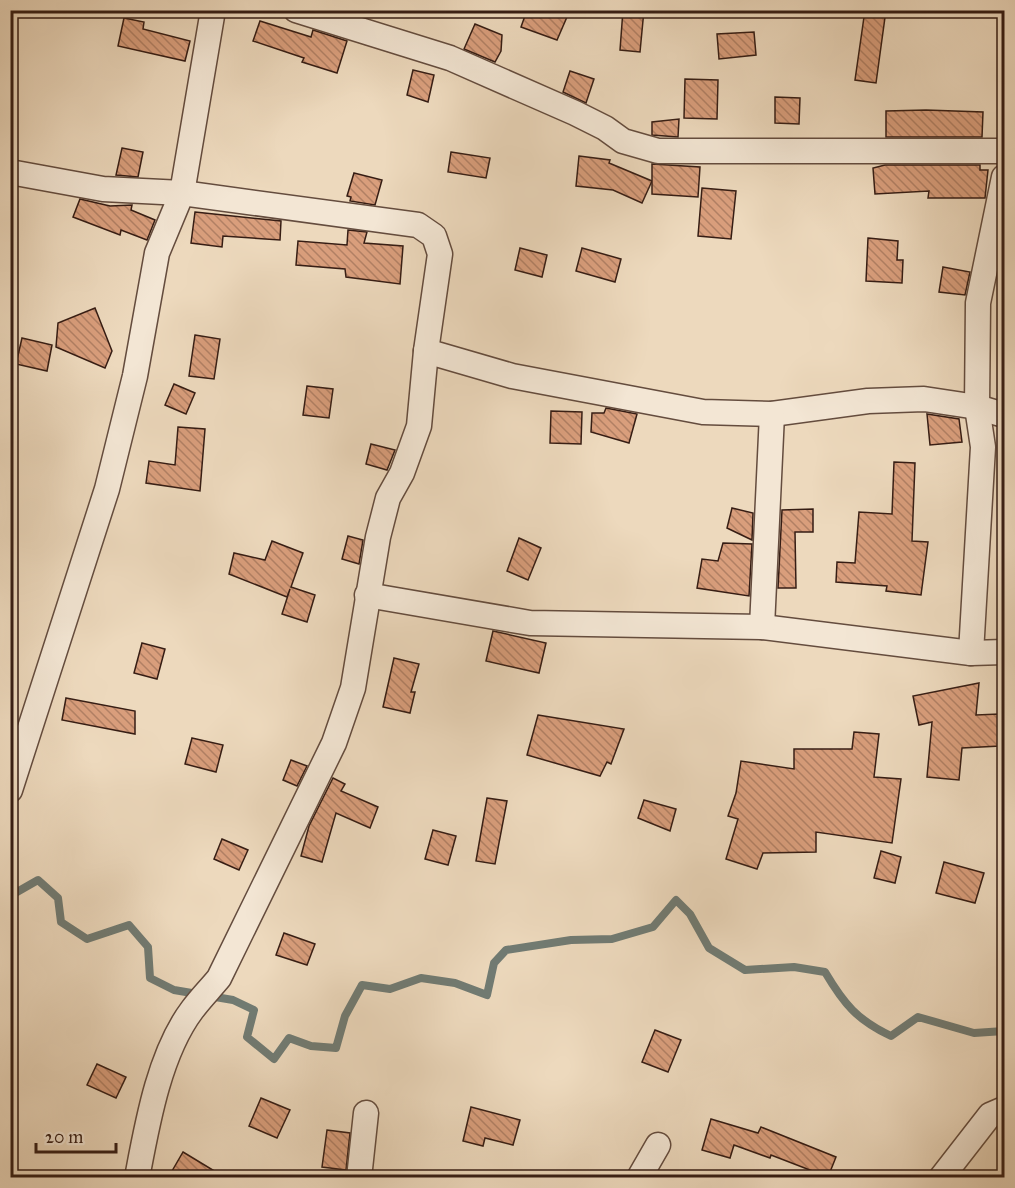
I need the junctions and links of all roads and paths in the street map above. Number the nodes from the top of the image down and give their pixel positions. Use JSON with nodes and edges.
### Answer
{"nodes":[{"id":1,"x":213,"y":10,"type":"edge"},
{"id":2,"x":296,"y":10,"type":"edge"},
{"id":3,"x":1005,"y":151,"type":"edge"},
{"id":4,"x":10,"y":172,"type":"edge"},
{"id":5,"x":1005,"y":177,"type":"edge"},
{"id":6,"x":182,"y":194,"type":"junction"},
{"id":7,"x":426,"y":351,"type":"junction"},
{"id":8,"x":976,"y":407,"type":"junction"},
{"id":9,"x":772,"y":414,"type":"junction"},
{"id":10,"x":1005,"y":415,"type":"edge"},
{"id":11,"x":367,"y":595,"type":"junction"},
{"id":12,"x":762,"y":627,"type":"junction"},
{"id":13,"x":1005,"y":652,"type":"edge"},
{"id":14,"x":971,"y":653,"type":"junction"},
{"id":15,"x":10,"y":790,"type":"edge"},
{"id":16,"x":1005,"y":1109,"type":"edge"},
{"id":17,"x":366,"y":1113,"type":"dead end"},
{"id":18,"x":658,"y":1145,"type":"dead end"},
{"id":19,"x":136,"y":1178,"type":"edge"},
{"id":20,"x":359,"y":1178,"type":"edge"},
{"id":21,"x":639,"y":1178,"type":"edge"},
{"id":22,"x":941,"y":1178,"type":"edge"}],
"edges":[{"from":1,"to":6,"type":"street"},
{"from":2,"to":3,"type":"street"},
{"from":4,"to":6,"type":"street"},
{"from":5,"to":8,"type":"street"},
{"from":6,"to":7,"type":"street"},
{"from":6,"to":15,"type":"street"},
{"from":7,"to":9,"type":"street"},
{"from":7,"to":11,"type":"street"},
{"from":8,"to":9,"type":"street"},
{"from":8,"to":10,"type":"street"},
{"from":8,"to":14,"type":"street"},
{"from":9,"to":12,"type":"street"},
{"from":11,"to":12,"type":"street"},
{"from":11,"to":19,"type":"street"},
{"from":12,"to":14,"type":"street"},
{"from":13,"to":14,"type":"street"},
{"from":16,"to":22,"type":"street"},
{"from":17,"to":20,"type":"street"},
{"from":18,"to":21,"type":"street"}]}
